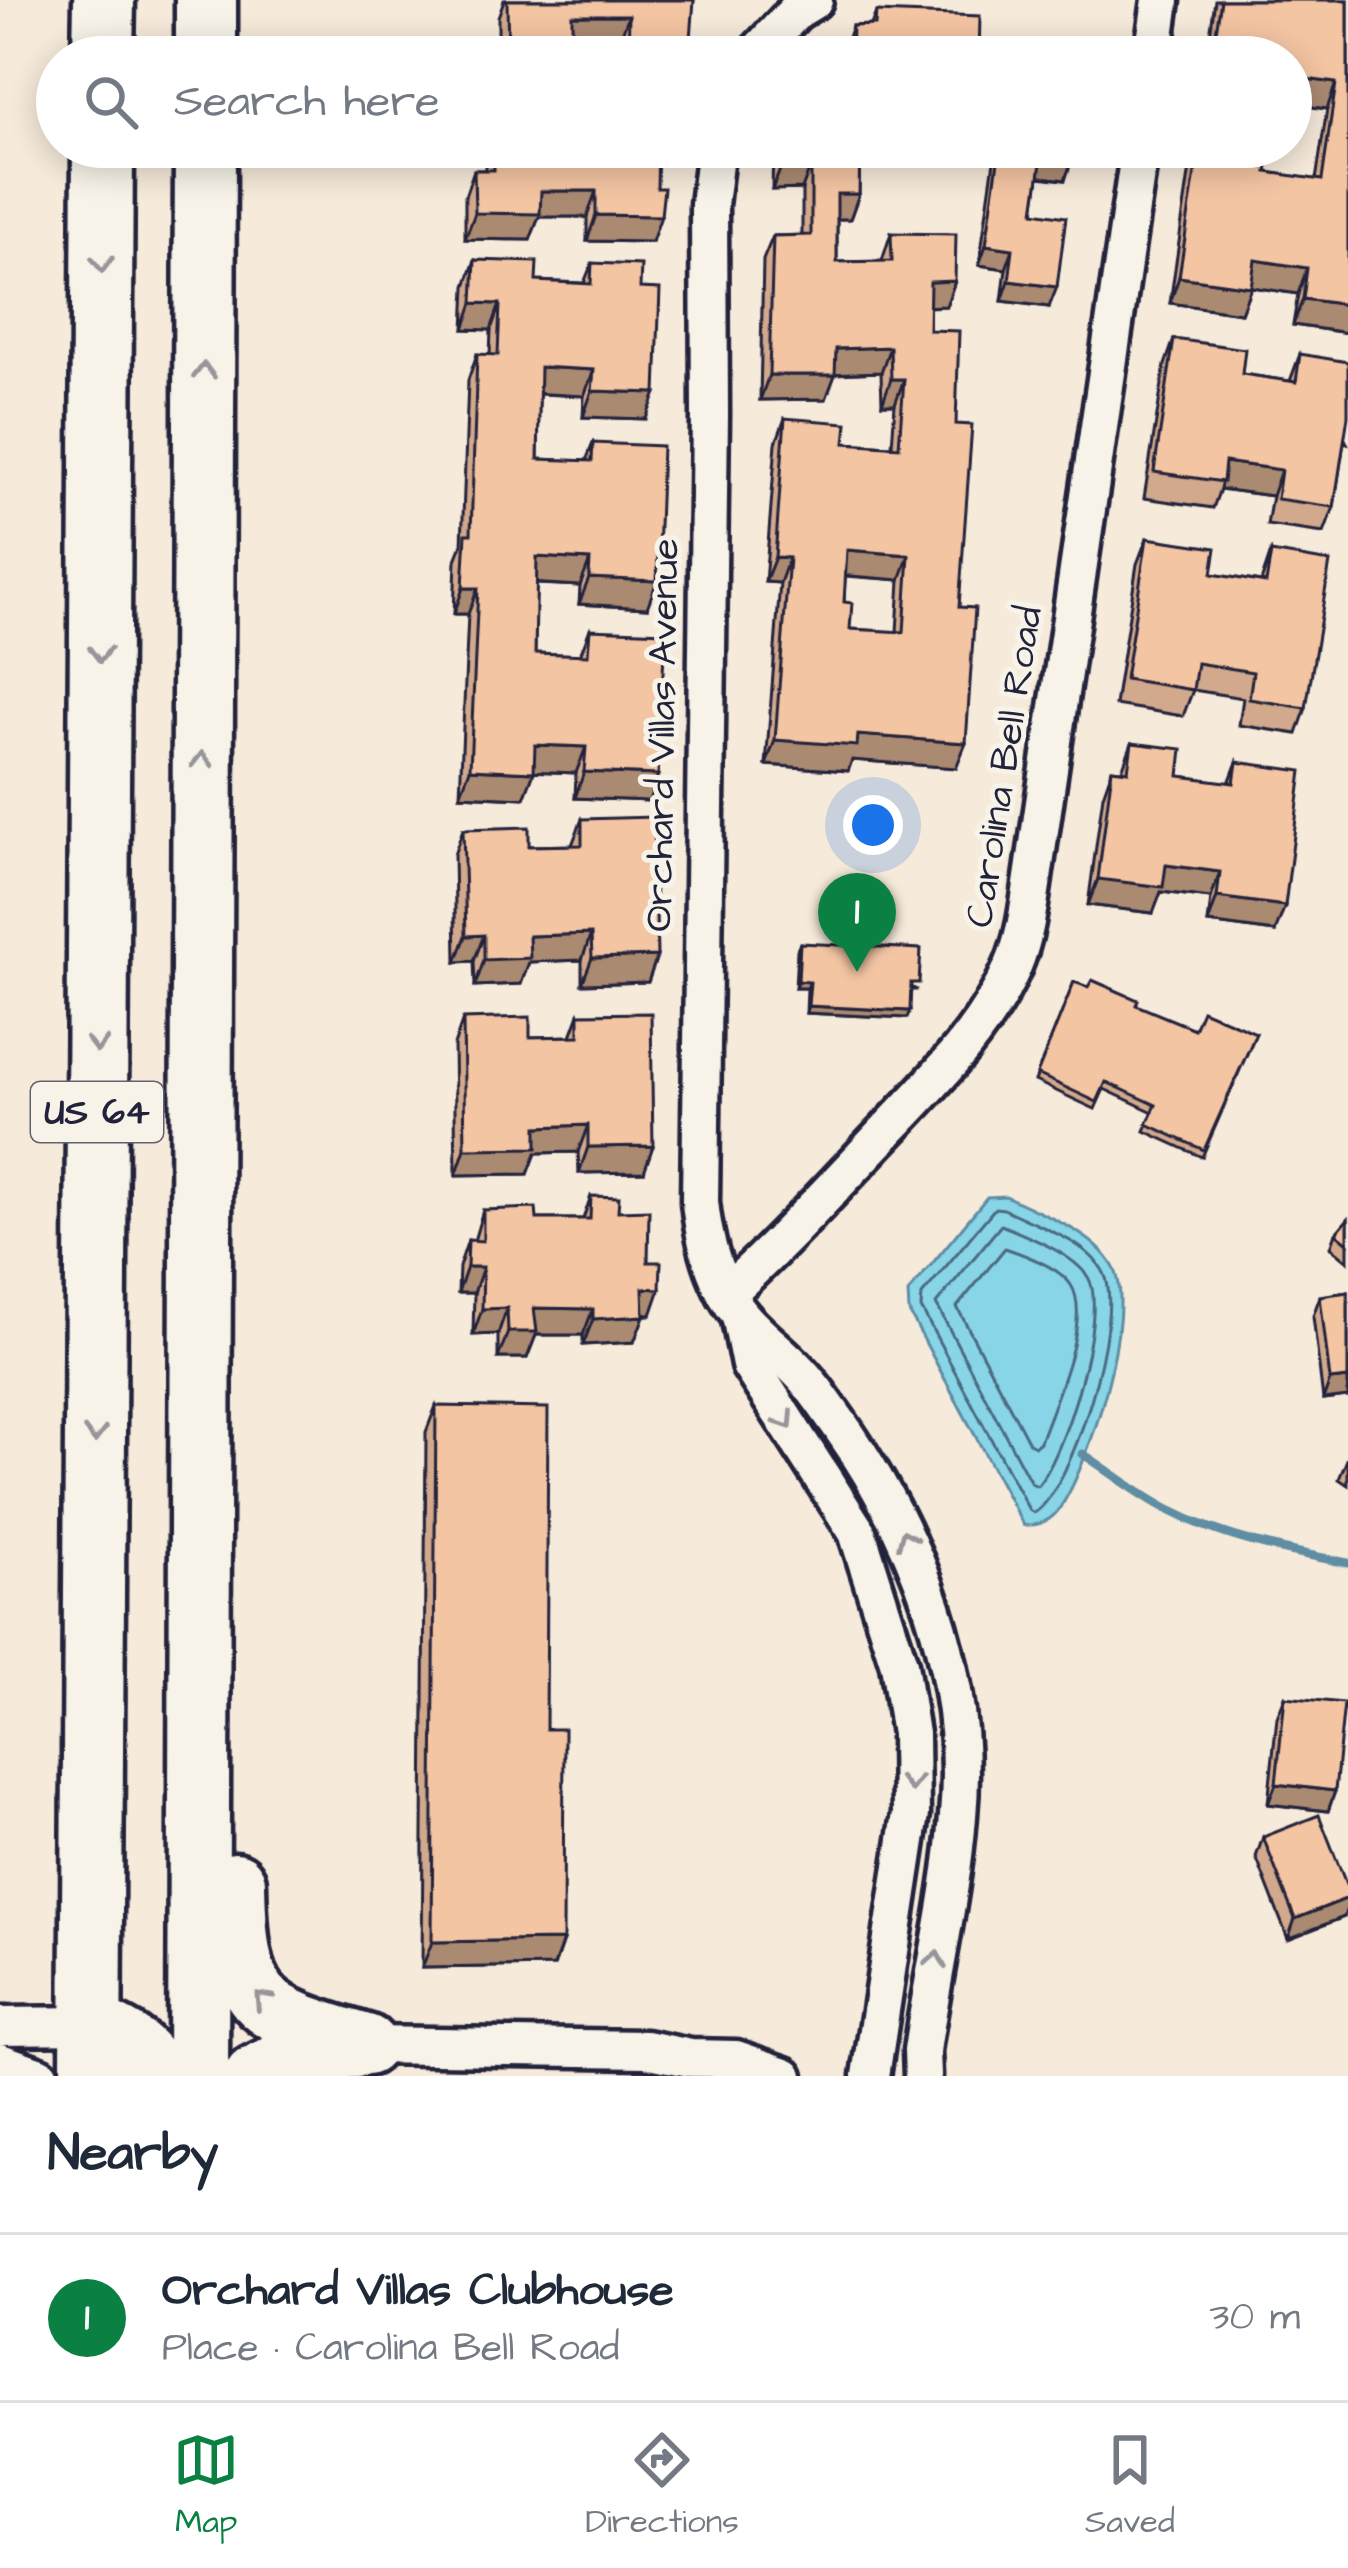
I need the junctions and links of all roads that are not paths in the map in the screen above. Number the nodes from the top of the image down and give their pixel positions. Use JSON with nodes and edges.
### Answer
{"nodes":[{"id":1,"x":104,"y":0,"type":"edge"},
{"id":2,"x":206,"y":0,"type":"edge"},
{"id":3,"x":814,"y":0,"type":"edge"},
{"id":4,"x":1161,"y":0,"type":"edge"},
{"id":5,"x":103,"y":36,"type":"edge"},
{"id":6,"x":206,"y":36,"type":"edge"},
{"id":7,"x":773,"y":36,"type":"edge"},
{"id":8,"x":1156,"y":36,"type":"edge"},
{"id":9,"x":103,"y":168,"type":"edge"},
{"id":10,"x":205,"y":168,"type":"edge"},
{"id":11,"x":713,"y":168,"type":"edge"},
{"id":12,"x":1137,"y":168,"type":"edge"},
{"id":13,"x":201,"y":878,"type":"junction"},
{"id":14,"x":733,"y":1305,"type":"junction"},
{"id":15,"x":925,"y":1585,"type":"junction"},
{"id":16,"x":882,"y":1602,"type":"junction"},
{"id":17,"x":0,"y":2026,"type":"edge"},
{"id":18,"x":366,"y":2045,"type":"junction"},
{"id":19,"x":91,"y":2050,"type":"edge"},
{"id":20,"x":0,"y":2062,"type":"edge"},
{"id":21,"x":697,"y":2067,"type":"edge"},
{"id":22,"x":40,"y":2076,"type":"edge"},
{"id":23,"x":154,"y":2076,"type":"edge"},
{"id":24,"x":198,"y":2076,"type":"edge"},
{"id":25,"x":255,"y":2076,"type":"edge"},
{"id":26,"x":784,"y":2076,"type":"edge"},
{"id":27,"x":871,"y":2076,"type":"edge"},
{"id":28,"x":923,"y":2076,"type":"edge"}],
"edges":[{"from":1,"to":5,"type":"highway"},
{"from":2,"to":6,"type":"highway"},
{"from":3,"to":7,"type":"street"},
{"from":4,"to":8,"type":"street"},
{"from":9,"to":19,"type":"highway","number":"US 64","one_way":true},
{"from":13,"to":10,"type":"highway","number":"US 64","one_way":true},
{"from":11,"to":14,"type":"street","name":"Orchard Villas Avenue"},
{"from":12,"to":14,"type":"street","name":"Carolina Bell Road"},
{"from":18,"to":13,"type":"highway","one_way":true},
{"from":13,"to":24,"type":"highway","number":"US 64"},
{"from":15,"to":14,"type":"street","name":"Orchard Villas Avenue","one_way":true},
{"from":14,"to":16,"type":"street","name":"Orchard Villas Avenue","one_way":true},
{"from":15,"to":16,"type":"street"},
{"from":28,"to":15,"type":"street","name":"Orchard Villas Avenue","one_way":true},
{"from":16,"to":27,"type":"street","name":"Orchard Villas Avenue","one_way":true},
{"from":17,"to":19,"type":"street"},
{"from":18,"to":21,"type":"street"},
{"from":18,"to":25,"type":"highway"},
{"from":19,"to":23,"type":"highway"},
{"from":20,"to":22,"type":"street"},
{"from":21,"to":26,"type":"street"}]}
